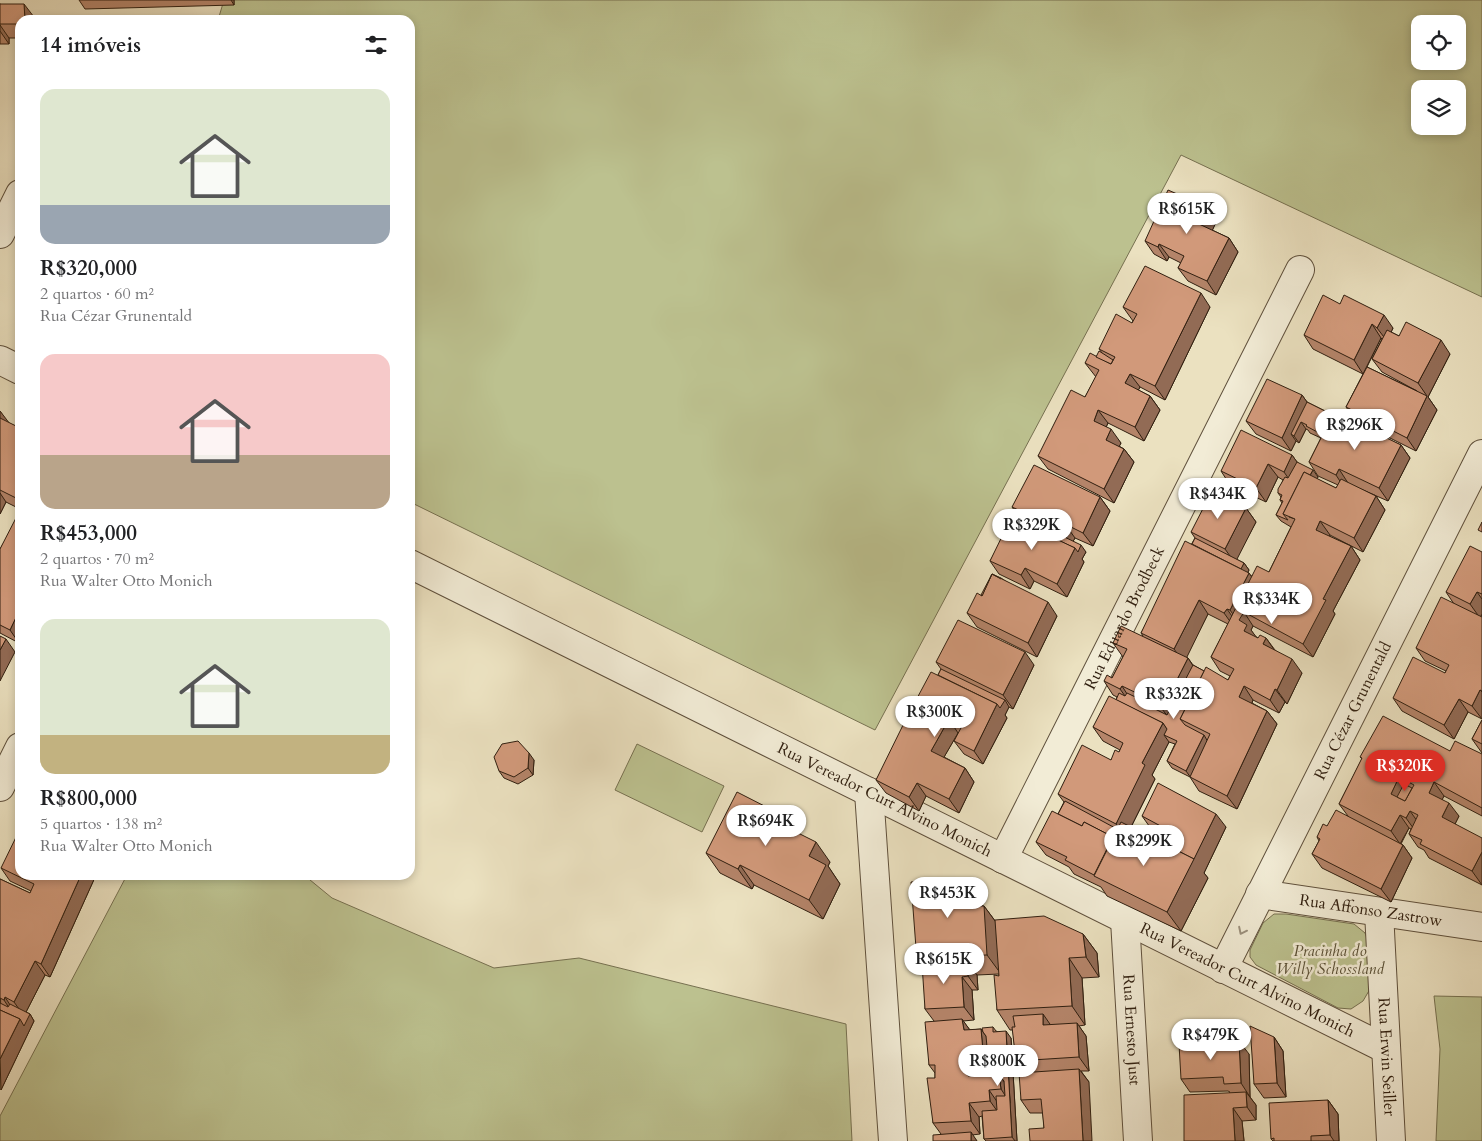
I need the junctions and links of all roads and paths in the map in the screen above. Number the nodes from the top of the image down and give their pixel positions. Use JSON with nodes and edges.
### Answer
{"nodes":[{"id":1,"x":15,"y":204,"type":"edge"},
{"id":2,"x":0,"y":234,"type":"edge"},
{"id":3,"x":1300,"y":270,"type":"dead end"},
{"id":4,"x":0,"y":360,"type":"edge"},
{"id":5,"x":15,"y":368,"type":"edge"},
{"id":6,"x":1482,"y":454,"type":"edge"},
{"id":7,"x":415,"y":566,"type":"edge"},
{"id":8,"x":15,"y":758,"type":"edge"},
{"id":9,"x":0,"y":788,"type":"edge"},
{"id":10,"x":869,"y":792,"type":"junction"},
{"id":11,"x":1003,"y":859,"type":"junction"},
{"id":12,"x":1260,"y":894,"type":"junction"},
{"id":13,"x":1379,"y":912,"type":"junction"},
{"id":14,"x":1125,"y":920,"type":"junction"},
{"id":15,"x":1482,"y":927,"type":"edge"},
{"id":16,"x":1224,"y":969,"type":"junction"},
{"id":17,"x":1386,"y":1049,"type":"junction"},
{"id":18,"x":893,"y":1141,"type":"edge"},
{"id":19,"x":1138,"y":1141,"type":"edge"},
{"id":20,"x":1391,"y":1141,"type":"edge"}],
"edges":[{"from":1,"to":2,"type":"street"},
{"from":3,"to":11,"type":"street","name":"Rua Eduardo Brodbeck"},
{"from":4,"to":5,"type":"street"},
{"from":6,"to":12,"type":"street","name":"Rua Cézar Grunentald"},
{"from":7,"to":10,"type":"street","name":"Rua Vereador Curt Alvino Monich"},
{"from":8,"to":9,"type":"street"},
{"from":10,"to":11,"type":"street","name":"Rua Vereador Curt Alvino Monich"},
{"from":10,"to":18,"type":"street"},
{"from":11,"to":14,"type":"street","name":"Rua Vereador Curt Alvino Monich"},
{"from":12,"to":13,"type":"street","name":"Rua Affonso Zastrow"},
{"from":12,"to":16,"type":"street","name":"Rua Cézar Grunentald","one_way":true},
{"from":13,"to":15,"type":"street","name":"Rua Affonso Zastrow"},
{"from":13,"to":17,"type":"street","name":"Rua Erwin Seiller"},
{"from":14,"to":16,"type":"street","name":"Rua Vereador Curt Alvino Monich"},
{"from":14,"to":19,"type":"street","name":"Rua Ernesto Just"},
{"from":16,"to":17,"type":"street","name":"Rua Vereador Curt Alvino Monich"},
{"from":17,"to":20,"type":"street","name":"Rua Erwin Seiller"}]}
